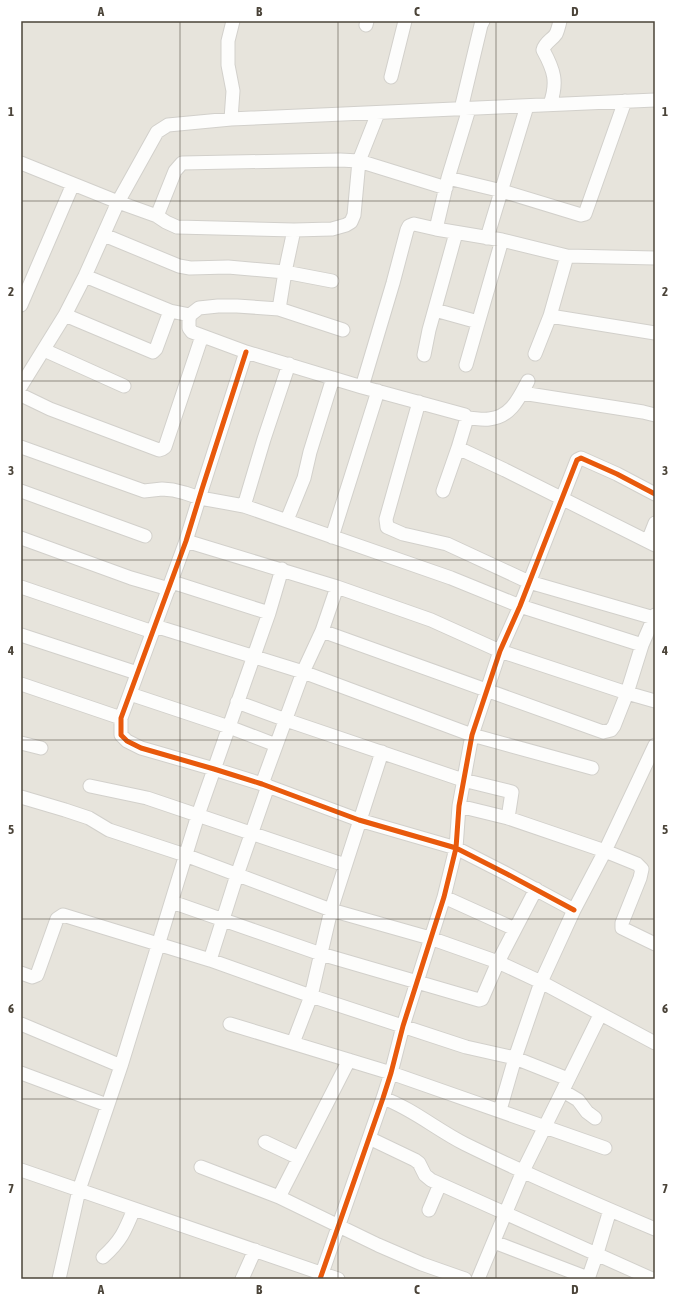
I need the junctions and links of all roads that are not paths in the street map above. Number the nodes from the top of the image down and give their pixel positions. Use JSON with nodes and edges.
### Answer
{"nodes":[{"id":1,"x":233,"y":21,"type":"edge"},
{"id":2,"x":405,"y":21,"type":"edge"},
{"id":3,"x":483,"y":21,"type":"edge"},
{"id":4,"x":560,"y":21,"type":"edge"},
{"id":5,"x":391,"y":77,"type":"dead end"},
{"id":6,"x":655,"y":100,"type":"edge"},
{"id":7,"x":624,"y":102,"type":"junction"},
{"id":8,"x":550,"y":104,"type":"junction"},
{"id":9,"x":527,"y":106,"type":"junction"},
{"id":10,"x":465,"y":109,"type":"junction"},
{"id":11,"x":378,"y":113,"type":"junction"},
{"id":12,"x":231,"y":119,"type":"junction"},
{"id":13,"x":358,"y":161,"type":"junction"},
{"id":14,"x":21,"y":163,"type":"edge"},
{"id":15,"x":447,"y":183,"type":"junction"},
{"id":16,"x":73,"y":184,"type":"junction"},
{"id":17,"x":502,"y":191,"type":"junction"},
{"id":18,"x":118,"y":202,"type":"junction"},
{"id":19,"x":157,"y":216,"type":"junction"},
{"id":20,"x":436,"y":229,"type":"junction"},
{"id":21,"x":294,"y":230,"type":"junction"},
{"id":22,"x":456,"y":233,"type":"junction"},
{"id":23,"x":104,"y":235,"type":"junction"},
{"id":24,"x":487,"y":238,"type":"junction"},
{"id":25,"x":502,"y":240,"type":"junction"},
{"id":26,"x":567,"y":256,"type":"junction"},
{"id":27,"x":655,"y":258,"type":"edge"},
{"id":28,"x":285,"y":272,"type":"junction"},
{"id":29,"x":85,"y":276,"type":"junction"},
{"id":30,"x":332,"y":281,"type":"dead end"},
{"id":31,"x":21,"y":305,"type":"edge"},
{"id":32,"x":279,"y":309,"type":"junction"},
{"id":33,"x":435,"y":310,"type":"junction"},
{"id":34,"x":170,"y":311,"type":"junction"},
{"id":35,"x":65,"y":315,"type":"junction"},
{"id":36,"x":190,"y":315,"type":"junction"},
{"id":37,"x":550,"y":316,"type":"junction"},
{"id":38,"x":478,"y":322,"type":"junction"},
{"id":39,"x":343,"y":330,"type":"dead end"},
{"id":40,"x":655,"y":333,"type":"edge"},
{"id":41,"x":202,"y":336,"type":"junction"},
{"id":42,"x":44,"y":350,"type":"junction"},
{"id":43,"x":246,"y":352,"type":"junction"},
{"id":44,"x":535,"y":354,"type":"dead end"},
{"id":45,"x":424,"y":355,"type":"dead end"},
{"id":46,"x":289,"y":364,"type":"junction"},
{"id":47,"x":466,"y":365,"type":"dead end"},
{"id":48,"x":333,"y":378,"type":"junction"},
{"id":49,"x":528,"y":381,"type":"dead end"},
{"id":50,"x":21,"y":386,"type":"edge"},
{"id":51,"x":124,"y":386,"type":"dead end"},
{"id":52,"x":362,"y":387,"type":"junction"},
{"id":53,"x":378,"y":391,"type":"junction"},
{"id":54,"x":522,"y":393,"type":"junction"},
{"id":55,"x":21,"y":395,"type":"edge"},
{"id":56,"x":420,"y":402,"type":"junction"},
{"id":57,"x":655,"y":415,"type":"edge"},
{"id":58,"x":467,"y":418,"type":"junction"},
{"id":59,"x":21,"y":447,"type":"edge"},
{"id":60,"x":458,"y":448,"type":"junction"},
{"id":61,"x":21,"y":491,"type":"edge"},
{"id":62,"x":443,"y":491,"type":"dead end"},
{"id":63,"x":655,"y":494,"type":"edge"},
{"id":64,"x":200,"y":498,"type":"junction"},
{"id":65,"x":562,"y":498,"type":"junction"},
{"id":66,"x":244,"y":506,"type":"junction"},
{"id":67,"x":287,"y":520,"type":"junction"},
{"id":68,"x":655,"y":523,"type":"edge"},
{"id":69,"x":145,"y":536,"type":"dead end"},
{"id":70,"x":332,"y":536,"type":"junction"},
{"id":71,"x":21,"y":538,"type":"edge"},
{"id":72,"x":186,"y":541,"type":"junction"},
{"id":73,"x":651,"y":543,"type":"edge"},
{"id":74,"x":282,"y":569,"type":"junction"},
{"id":75,"x":529,"y":582,"type":"junction"},
{"id":76,"x":170,"y":586,"type":"junction"},
{"id":77,"x":21,"y":587,"type":"edge"},
{"id":78,"x":337,"y":587,"type":"junction"},
{"id":79,"x":520,"y":606,"type":"junction"},
{"id":80,"x":269,"y":613,"type":"junction"},
{"id":81,"x":654,"y":616,"type":"edge"},
{"id":82,"x":154,"y":629,"type":"junction"},
{"id":83,"x":322,"y":631,"type":"junction"},
{"id":84,"x":21,"y":636,"type":"edge"},
{"id":85,"x":642,"y":645,"type":"junction"},
{"id":86,"x":500,"y":651,"type":"junction"},
{"id":87,"x":253,"y":657,"type":"junction"},
{"id":88,"x":303,"y":672,"type":"junction"},
{"id":89,"x":137,"y":673,"type":"junction"},
{"id":90,"x":21,"y":684,"type":"edge"},
{"id":91,"x":486,"y":690,"type":"junction"},
{"id":92,"x":627,"y":693,"type":"junction"},
{"id":93,"x":130,"y":694,"type":"junction"},
{"id":94,"x":655,"y":701,"type":"edge"},
{"id":95,"x":238,"y":702,"type":"junction"},
{"id":96,"x":121,"y":718,"type":"junction"},
{"id":97,"x":286,"y":720,"type":"junction"},
{"id":98,"x":229,"y":727,"type":"junction"},
{"id":99,"x":472,"y":735,"type":"junction"},
{"id":100,"x":21,"y":743,"type":"edge"},
{"id":101,"x":276,"y":745,"type":"junction"},
{"id":102,"x":655,"y":745,"type":"edge"},
{"id":103,"x":42,"y":748,"type":"dead end"},
{"id":104,"x":382,"y":752,"type":"junction"},
{"id":105,"x":592,"y":768,"type":"dead end"},
{"id":106,"x":214,"y":769,"type":"junction"},
{"id":107,"x":463,"y":780,"type":"junction"},
{"id":108,"x":265,"y":785,"type":"junction"},
{"id":109,"x":90,"y":786,"type":"dead end"},
{"id":110,"x":21,"y":797,"type":"edge"},
{"id":111,"x":459,"y":806,"type":"junction"},
{"id":112,"x":198,"y":815,"type":"junction"},
{"id":113,"x":508,"y":818,"type":"junction"},
{"id":114,"x":359,"y":820,"type":"junction"},
{"id":115,"x":251,"y":834,"type":"junction"},
{"id":116,"x":456,"y":848,"type":"junction"},
{"id":117,"x":605,"y":851,"type":"junction"},
{"id":118,"x":185,"y":855,"type":"junction"},
{"id":119,"x":345,"y":865,"type":"junction"},
{"id":120,"x":237,"y":875,"type":"junction"},
{"id":121,"x":536,"y":889,"type":"junction"},
{"id":122,"x":444,"y":897,"type":"junction"},
{"id":123,"x":172,"y":902,"type":"junction"},
{"id":124,"x":331,"y":910,"type":"junction"},
{"id":125,"x":574,"y":910,"type":"junction"},
{"id":126,"x":223,"y":919,"type":"junction"},
{"id":127,"x":515,"y":929,"type":"junction"},
{"id":128,"x":430,"y":938,"type":"junction"},
{"id":129,"x":160,"y":944,"type":"junction"},
{"id":130,"x":655,"y":944,"type":"edge"},
{"id":131,"x":321,"y":954,"type":"junction"},
{"id":132,"x":210,"y":960,"type":"junction"},
{"id":133,"x":498,"y":962,"type":"junction"},
{"id":134,"x":21,"y":973,"type":"edge"},
{"id":135,"x":417,"y":982,"type":"junction"},
{"id":136,"x":541,"y":982,"type":"junction"},
{"id":137,"x":311,"y":996,"type":"junction"},
{"id":138,"x":600,"y":1014,"type":"junction"},
{"id":139,"x":21,"y":1024,"type":"edge"},
{"id":140,"x":230,"y":1024,"type":"dead end"},
{"id":141,"x":403,"y":1026,"type":"junction"},
{"id":142,"x":655,"y":1043,"type":"edge"},
{"id":143,"x":293,"y":1044,"type":"junction"},
{"id":144,"x":515,"y":1058,"type":"junction"},
{"id":145,"x":349,"y":1060,"type":"junction"},
{"id":146,"x":121,"y":1066,"type":"junction"},
{"id":147,"x":21,"y":1073,"type":"edge"},
{"id":148,"x":391,"y":1073,"type":"junction"},
{"id":149,"x":565,"y":1085,"type":"junction"},
{"id":150,"x":383,"y":1098,"type":"junction"},
{"id":151,"x":107,"y":1105,"type":"junction"},
{"id":152,"x":500,"y":1110,"type":"junction"},
{"id":153,"x":595,"y":1118,"type":"dead end"},
{"id":154,"x":544,"y":1126,"type":"junction"},
{"id":155,"x":369,"y":1138,"type":"junction"},
{"id":156,"x":265,"y":1142,"type":"dead end"},
{"id":157,"x":605,"y":1148,"type":"dead end"},
{"id":158,"x":299,"y":1158,"type":"junction"},
{"id":159,"x":201,"y":1167,"type":"dead end"},
{"id":160,"x":21,"y":1170,"type":"edge"},
{"id":161,"x":522,"y":1171,"type":"junction"},
{"id":162,"x":440,"y":1184,"type":"junction"},
{"id":163,"x":79,"y":1190,"type":"junction"},
{"id":164,"x":278,"y":1197,"type":"junction"},
{"id":165,"x":134,"y":1209,"type":"junction"},
{"id":166,"x":429,"y":1210,"type":"dead end"},
{"id":167,"x":610,"y":1210,"type":"junction"},
{"id":168,"x":506,"y":1214,"type":"junction"},
{"id":169,"x":338,"y":1226,"type":"junction"},
{"id":170,"x":655,"y":1229,"type":"edge"},
{"id":171,"x":494,"y":1242,"type":"junction"},
{"id":172,"x":255,"y":1250,"type":"junction"},
{"id":173,"x":598,"y":1253,"type":"junction"},
{"id":174,"x":103,"y":1257,"type":"dead end"},
{"id":175,"x":321,"y":1276,"type":"edge"},
{"id":176,"x":59,"y":1279,"type":"edge"},
{"id":177,"x":242,"y":1279,"type":"edge"},
{"id":178,"x":338,"y":1279,"type":"edge"},
{"id":179,"x":465,"y":1279,"type":"edge"},
{"id":180,"x":478,"y":1279,"type":"edge"},
{"id":181,"x":588,"y":1279,"type":"edge"},
{"id":182,"x":652,"y":1279,"type":"edge"}],
"edges":[{"from":1,"to":12,"type":"street"},
{"from":2,"to":5,"type":"street"},
{"from":3,"to":10,"type":"street"},
{"from":4,"to":8,"type":"street"},
{"from":6,"to":7,"type":"street"},
{"from":7,"to":8,"type":"street"},
{"from":7,"to":17,"type":"street"},
{"from":8,"to":9,"type":"street"},
{"from":9,"to":10,"type":"street"},
{"from":9,"to":17,"type":"street"},
{"from":10,"to":11,"type":"street"},
{"from":10,"to":15,"type":"street"},
{"from":11,"to":12,"type":"street"},
{"from":11,"to":13,"type":"street"},
{"from":12,"to":18,"type":"street"},
{"from":13,"to":15,"type":"street"},
{"from":13,"to":19,"type":"street"},
{"from":13,"to":21,"type":"street"},
{"from":14,"to":16,"type":"street"},
{"from":15,"to":17,"type":"street"},
{"from":15,"to":20,"type":"street"},
{"from":16,"to":18,"type":"street"},
{"from":16,"to":31,"type":"street"},
{"from":17,"to":24,"type":"street"},
{"from":18,"to":19,"type":"street"},
{"from":18,"to":23,"type":"street"},
{"from":19,"to":21,"type":"street"},
{"from":20,"to":22,"type":"street"},
{"from":20,"to":52,"type":"street"},
{"from":21,"to":28,"type":"street"},
{"from":22,"to":24,"type":"street"},
{"from":22,"to":33,"type":"street"},
{"from":23,"to":28,"type":"street"},
{"from":23,"to":29,"type":"street"},
{"from":24,"to":25,"type":"street"},
{"from":25,"to":26,"type":"street"},
{"from":25,"to":38,"type":"street"},
{"from":26,"to":27,"type":"street"},
{"from":26,"to":37,"type":"street"},
{"from":28,"to":30,"type":"street"},
{"from":28,"to":32,"type":"street"},
{"from":29,"to":34,"type":"street"},
{"from":29,"to":35,"type":"street"},
{"from":32,"to":36,"type":"street"},
{"from":32,"to":39,"type":"street"},
{"from":33,"to":38,"type":"street"},
{"from":33,"to":45,"type":"street"},
{"from":34,"to":35,"type":"street"},
{"from":34,"to":36,"type":"street"},
{"from":35,"to":42,"type":"street"},
{"from":36,"to":41,"type":"street"},
{"from":37,"to":40,"type":"street"},
{"from":37,"to":44,"type":"street"},
{"from":38,"to":47,"type":"street"},
{"from":41,"to":43,"type":"street"},
{"from":41,"to":55,"type":"street"},
{"from":42,"to":50,"type":"street"},
{"from":42,"to":51,"type":"street"},
{"from":43,"to":46,"type":"street"},
{"from":43,"to":64,"type":"street"},
{"from":46,"to":48,"type":"street"},
{"from":46,"to":66,"type":"street"},
{"from":48,"to":52,"type":"street"},
{"from":48,"to":67,"type":"street"},
{"from":49,"to":54,"type":"street"},
{"from":52,"to":53,"type":"street"},
{"from":53,"to":56,"type":"street"},
{"from":53,"to":70,"type":"street"},
{"from":54,"to":57,"type":"street"},
{"from":54,"to":58,"type":"street"},
{"from":56,"to":58,"type":"street"},
{"from":56,"to":75,"type":"street"},
{"from":58,"to":60,"type":"street"},
{"from":59,"to":64,"type":"street"},
{"from":60,"to":62,"type":"street"},
{"from":60,"to":65,"type":"street"},
{"from":61,"to":69,"type":"street"},
{"from":63,"to":65,"type":"street"},
{"from":64,"to":66,"type":"street"},
{"from":64,"to":72,"type":"street"},
{"from":65,"to":73,"type":"street"},
{"from":65,"to":75,"type":"street"},
{"from":66,"to":67,"type":"street"},
{"from":67,"to":70,"type":"street"},
{"from":68,"to":73,"type":"street"},
{"from":70,"to":79,"type":"street"},
{"from":71,"to":76,"type":"street"},
{"from":72,"to":74,"type":"street"},
{"from":72,"to":76,"type":"street"},
{"from":74,"to":78,"type":"street"},
{"from":74,"to":80,"type":"street"},
{"from":75,"to":79,"type":"street"},
{"from":75,"to":81,"type":"street"},
{"from":76,"to":80,"type":"street"},
{"from":76,"to":82,"type":"street"},
{"from":77,"to":82,"type":"street"},
{"from":78,"to":83,"type":"street"},
{"from":78,"to":86,"type":"street"},
{"from":79,"to":85,"type":"street"},
{"from":79,"to":86,"type":"street"},
{"from":80,"to":87,"type":"street"},
{"from":81,"to":85,"type":"street"},
{"from":82,"to":87,"type":"street"},
{"from":82,"to":89,"type":"street"},
{"from":83,"to":88,"type":"street"},
{"from":83,"to":91,"type":"street"},
{"from":84,"to":89,"type":"street"},
{"from":85,"to":92,"type":"street"},
{"from":86,"to":91,"type":"street"},
{"from":86,"to":92,"type":"street"},
{"from":87,"to":88,"type":"street"},
{"from":87,"to":95,"type":"street"},
{"from":88,"to":97,"type":"street"},
{"from":88,"to":99,"type":"street"},
{"from":89,"to":93,"type":"street"},
{"from":90,"to":96,"type":"street"},
{"from":91,"to":92,"type":"street"},
{"from":91,"to":99,"type":"street"},
{"from":92,"to":94,"type":"street"},
{"from":93,"to":96,"type":"street"},
{"from":93,"to":98,"type":"street"},
{"from":95,"to":97,"type":"street"},
{"from":95,"to":98,"type":"street"},
{"from":96,"to":106,"type":"street"},
{"from":97,"to":101,"type":"street"},
{"from":97,"to":104,"type":"street"},
{"from":98,"to":101,"type":"street"},
{"from":98,"to":106,"type":"street"},
{"from":99,"to":105,"type":"street"},
{"from":99,"to":107,"type":"street"},
{"from":100,"to":103,"type":"street"},
{"from":101,"to":108,"type":"street"},
{"from":102,"to":117,"type":"street"},
{"from":104,"to":107,"type":"street"},
{"from":104,"to":114,"type":"street"},
{"from":106,"to":108,"type":"street"},
{"from":106,"to":112,"type":"street"},
{"from":107,"to":111,"type":"street"},
{"from":107,"to":113,"type":"street"},
{"from":108,"to":114,"type":"street"},
{"from":108,"to":115,"type":"street"},
{"from":109,"to":112,"type":"street"},
{"from":110,"to":118,"type":"street"},
{"from":111,"to":113,"type":"street"},
{"from":111,"to":116,"type":"street"},
{"from":112,"to":115,"type":"street"},
{"from":112,"to":118,"type":"street"},
{"from":113,"to":117,"type":"street"},
{"from":114,"to":116,"type":"street"},
{"from":114,"to":119,"type":"street"},
{"from":115,"to":119,"type":"street"},
{"from":115,"to":120,"type":"street"},
{"from":116,"to":121,"type":"street"},
{"from":116,"to":122,"type":"street"},
{"from":117,"to":125,"type":"street"},
{"from":117,"to":130,"type":"street"},
{"from":118,"to":120,"type":"street"},
{"from":118,"to":123,"type":"street"},
{"from":119,"to":124,"type":"street"},
{"from":120,"to":124,"type":"street"},
{"from":120,"to":126,"type":"street"},
{"from":121,"to":125,"type":"street"},
{"from":121,"to":127,"type":"street"},
{"from":122,"to":127,"type":"street"},
{"from":122,"to":128,"type":"street"},
{"from":123,"to":126,"type":"street"},
{"from":123,"to":129,"type":"street"},
{"from":124,"to":128,"type":"street"},
{"from":124,"to":131,"type":"street"},
{"from":125,"to":136,"type":"street"},
{"from":126,"to":131,"type":"street"},
{"from":126,"to":132,"type":"street"},
{"from":127,"to":133,"type":"street"},
{"from":128,"to":133,"type":"street"},
{"from":128,"to":135,"type":"street"},
{"from":129,"to":132,"type":"street"},
{"from":129,"to":134,"type":"street"},
{"from":129,"to":146,"type":"street"},
{"from":131,"to":135,"type":"street"},
{"from":131,"to":137,"type":"street"},
{"from":132,"to":137,"type":"street"},
{"from":133,"to":135,"type":"street"},
{"from":133,"to":136,"type":"street"},
{"from":135,"to":141,"type":"street"},
{"from":136,"to":138,"type":"street"},
{"from":136,"to":144,"type":"street"},
{"from":137,"to":141,"type":"street"},
{"from":137,"to":143,"type":"street"},
{"from":138,"to":142,"type":"street"},
{"from":138,"to":149,"type":"street"},
{"from":139,"to":146,"type":"street"},
{"from":140,"to":143,"type":"street"},
{"from":141,"to":144,"type":"street"},
{"from":141,"to":148,"type":"street"},
{"from":143,"to":145,"type":"street"},
{"from":144,"to":149,"type":"street"},
{"from":144,"to":152,"type":"street"},
{"from":145,"to":148,"type":"street"},
{"from":145,"to":158,"type":"street"},
{"from":146,"to":151,"type":"street"},
{"from":147,"to":151,"type":"street"},
{"from":148,"to":150,"type":"street"},
{"from":148,"to":152,"type":"street"},
{"from":149,"to":153,"type":"street"},
{"from":149,"to":154,"type":"street"},
{"from":150,"to":155,"type":"street"},
{"from":150,"to":161,"type":"street"},
{"from":151,"to":163,"type":"street"},
{"from":152,"to":154,"type":"street"},
{"from":154,"to":157,"type":"street"},
{"from":154,"to":161,"type":"street"},
{"from":155,"to":162,"type":"street"},
{"from":155,"to":169,"type":"street"},
{"from":156,"to":158,"type":"street"},
{"from":158,"to":164,"type":"street"},
{"from":159,"to":164,"type":"street"},
{"from":160,"to":163,"type":"street"},
{"from":161,"to":167,"type":"street"},
{"from":161,"to":168,"type":"street"},
{"from":162,"to":166,"type":"street"},
{"from":162,"to":168,"type":"street"},
{"from":163,"to":165,"type":"street"},
{"from":163,"to":176,"type":"street"},
{"from":164,"to":169,"type":"street"},
{"from":165,"to":172,"type":"street"},
{"from":165,"to":174,"type":"street"},
{"from":167,"to":170,"type":"street"},
{"from":167,"to":173,"type":"street"},
{"from":168,"to":171,"type":"street"},
{"from":168,"to":173,"type":"street"},
{"from":169,"to":175,"type":"street"},
{"from":169,"to":179,"type":"street"},
{"from":171,"to":180,"type":"street"},
{"from":171,"to":181,"type":"street"},
{"from":172,"to":175,"type":"street"},
{"from":172,"to":177,"type":"street"},
{"from":173,"to":181,"type":"street"},
{"from":173,"to":182,"type":"street"},
{"from":175,"to":178,"type":"street"}]}
